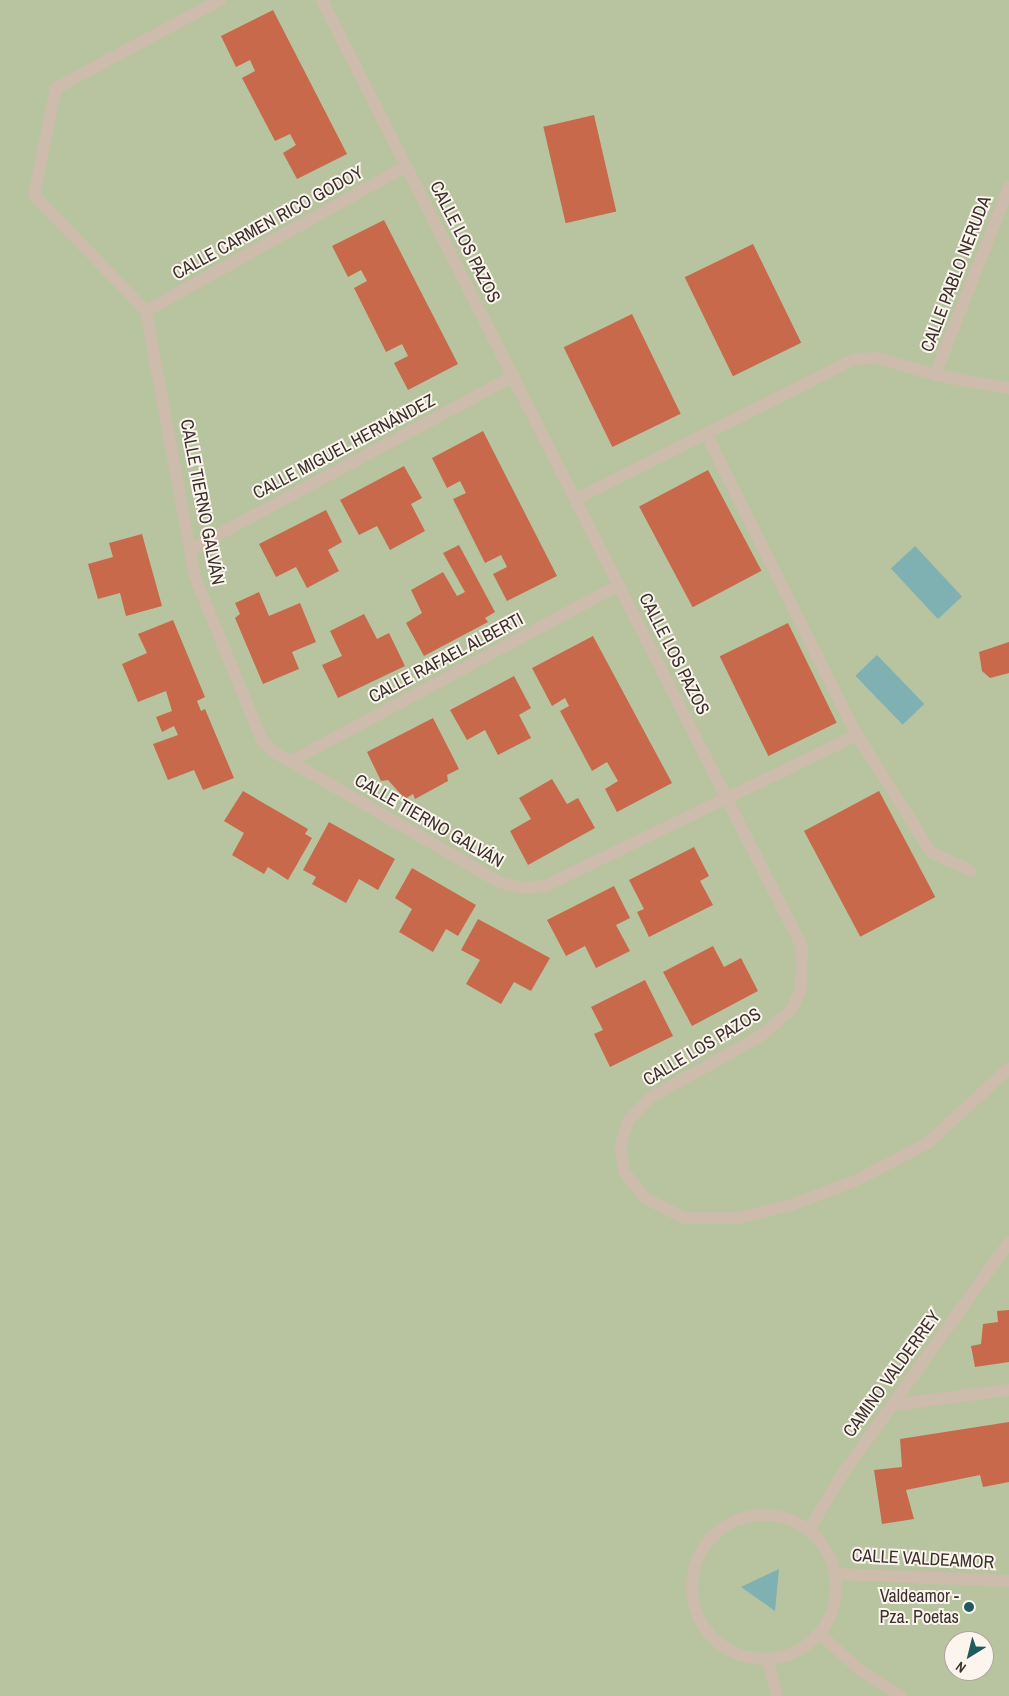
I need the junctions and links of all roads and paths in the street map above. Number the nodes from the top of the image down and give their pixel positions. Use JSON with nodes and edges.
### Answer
{"nodes":[{"id":1,"x":220,"y":0,"type":"edge"},
{"id":2,"x":322,"y":0,"type":"edge"},
{"id":3,"x":406,"y":166,"type":"junction"},
{"id":4,"x":1009,"y":187,"type":"edge"},
{"id":5,"x":146,"y":311,"type":"junction"},
{"id":6,"x":935,"y":375,"type":"junction"},
{"id":7,"x":513,"y":376,"type":"junction"},
{"id":8,"x":1009,"y":388,"type":"edge"},
{"id":9,"x":706,"y":434,"type":"junction"},
{"id":10,"x":576,"y":499,"type":"junction"},
{"id":11,"x":191,"y":549,"type":"junction"},
{"id":12,"x":619,"y":585,"type":"junction"},
{"id":13,"x":857,"y":735,"type":"junction"},
{"id":14,"x":290,"y":762,"type":"junction"},
{"id":15,"x":727,"y":798,"type":"junction"},
{"id":16,"x":971,"y":871,"type":"dead end"},
{"id":17,"x":1009,"y":1068,"type":"edge"},
{"id":18,"x":1009,"y":1242,"type":"edge"},
{"id":19,"x":1009,"y":1390,"type":"edge"},
{"id":20,"x":892,"y":1405,"type":"junction"},
{"id":21,"x":809,"y":1530,"type":"junction"},
{"id":22,"x":836,"y":1574,"type":"junction"},
{"id":23,"x":1009,"y":1581,"type":"edge"},
{"id":24,"x":820,"y":1634,"type":"junction"},
{"id":25,"x":768,"y":1660,"type":"junction"},
{"id":26,"x":777,"y":1696,"type":"edge"},
{"id":27,"x":901,"y":1696,"type":"edge"}],
"edges":[{"from":1,"to":5,"type":"street"},
{"from":2,"to":3,"type":"street","name":"CALLE LOS PAZOS"},
{"from":3,"to":5,"type":"street","name":"CALLE CARMEN RICO GODOY"},
{"from":3,"to":7,"type":"street","name":"CALLE LOS PAZOS"},
{"from":4,"to":6,"type":"street","name":"CALLE PABLO NERUDA"},
{"from":5,"to":11,"type":"street","name":"CALLE TIERNO GALVÁN"},
{"from":6,"to":8,"type":"street"},
{"from":6,"to":9,"type":"street"},
{"from":7,"to":10,"type":"street","name":"CALLE LOS PAZOS"},
{"from":7,"to":11,"type":"street","name":"CALLE MIGUEL HERNÁNDEZ"},
{"from":9,"to":10,"type":"street"},
{"from":9,"to":13,"type":"street"},
{"from":10,"to":12,"type":"street","name":"CALLE LOS PAZOS"},
{"from":11,"to":14,"type":"street","name":"CALLE TIERNO GALVÁN"},
{"from":12,"to":14,"type":"street","name":"CALLE RAFAEL ALBERTI"},
{"from":12,"to":15,"type":"street","name":"CALLE LOS PAZOS"},
{"from":13,"to":15,"type":"street","name":"CALLE TIERNO GALVÁN"},
{"from":13,"to":16,"type":"street"},
{"from":14,"to":15,"type":"street","name":"CALLE TIERNO GALVÁN"},
{"from":15,"to":17,"type":"street","name":"CALLE LOS PAZOS"},
{"from":18,"to":20,"type":"street","name":"CAMINO VALDERREY"},
{"from":19,"to":20,"type":"street"},
{"from":20,"to":21,"type":"street","name":"CAMINO VALDERREY"},
{"from":21,"to":22,"type":"street"},
{"from":21,"to":25,"type":"street"},
{"from":22,"to":23,"type":"street","name":"CALLE VALDEAMOR"},
{"from":22,"to":24,"type":"street"},
{"from":24,"to":25,"type":"street"},
{"from":24,"to":27,"type":"street"},
{"from":25,"to":26,"type":"street"}]}
